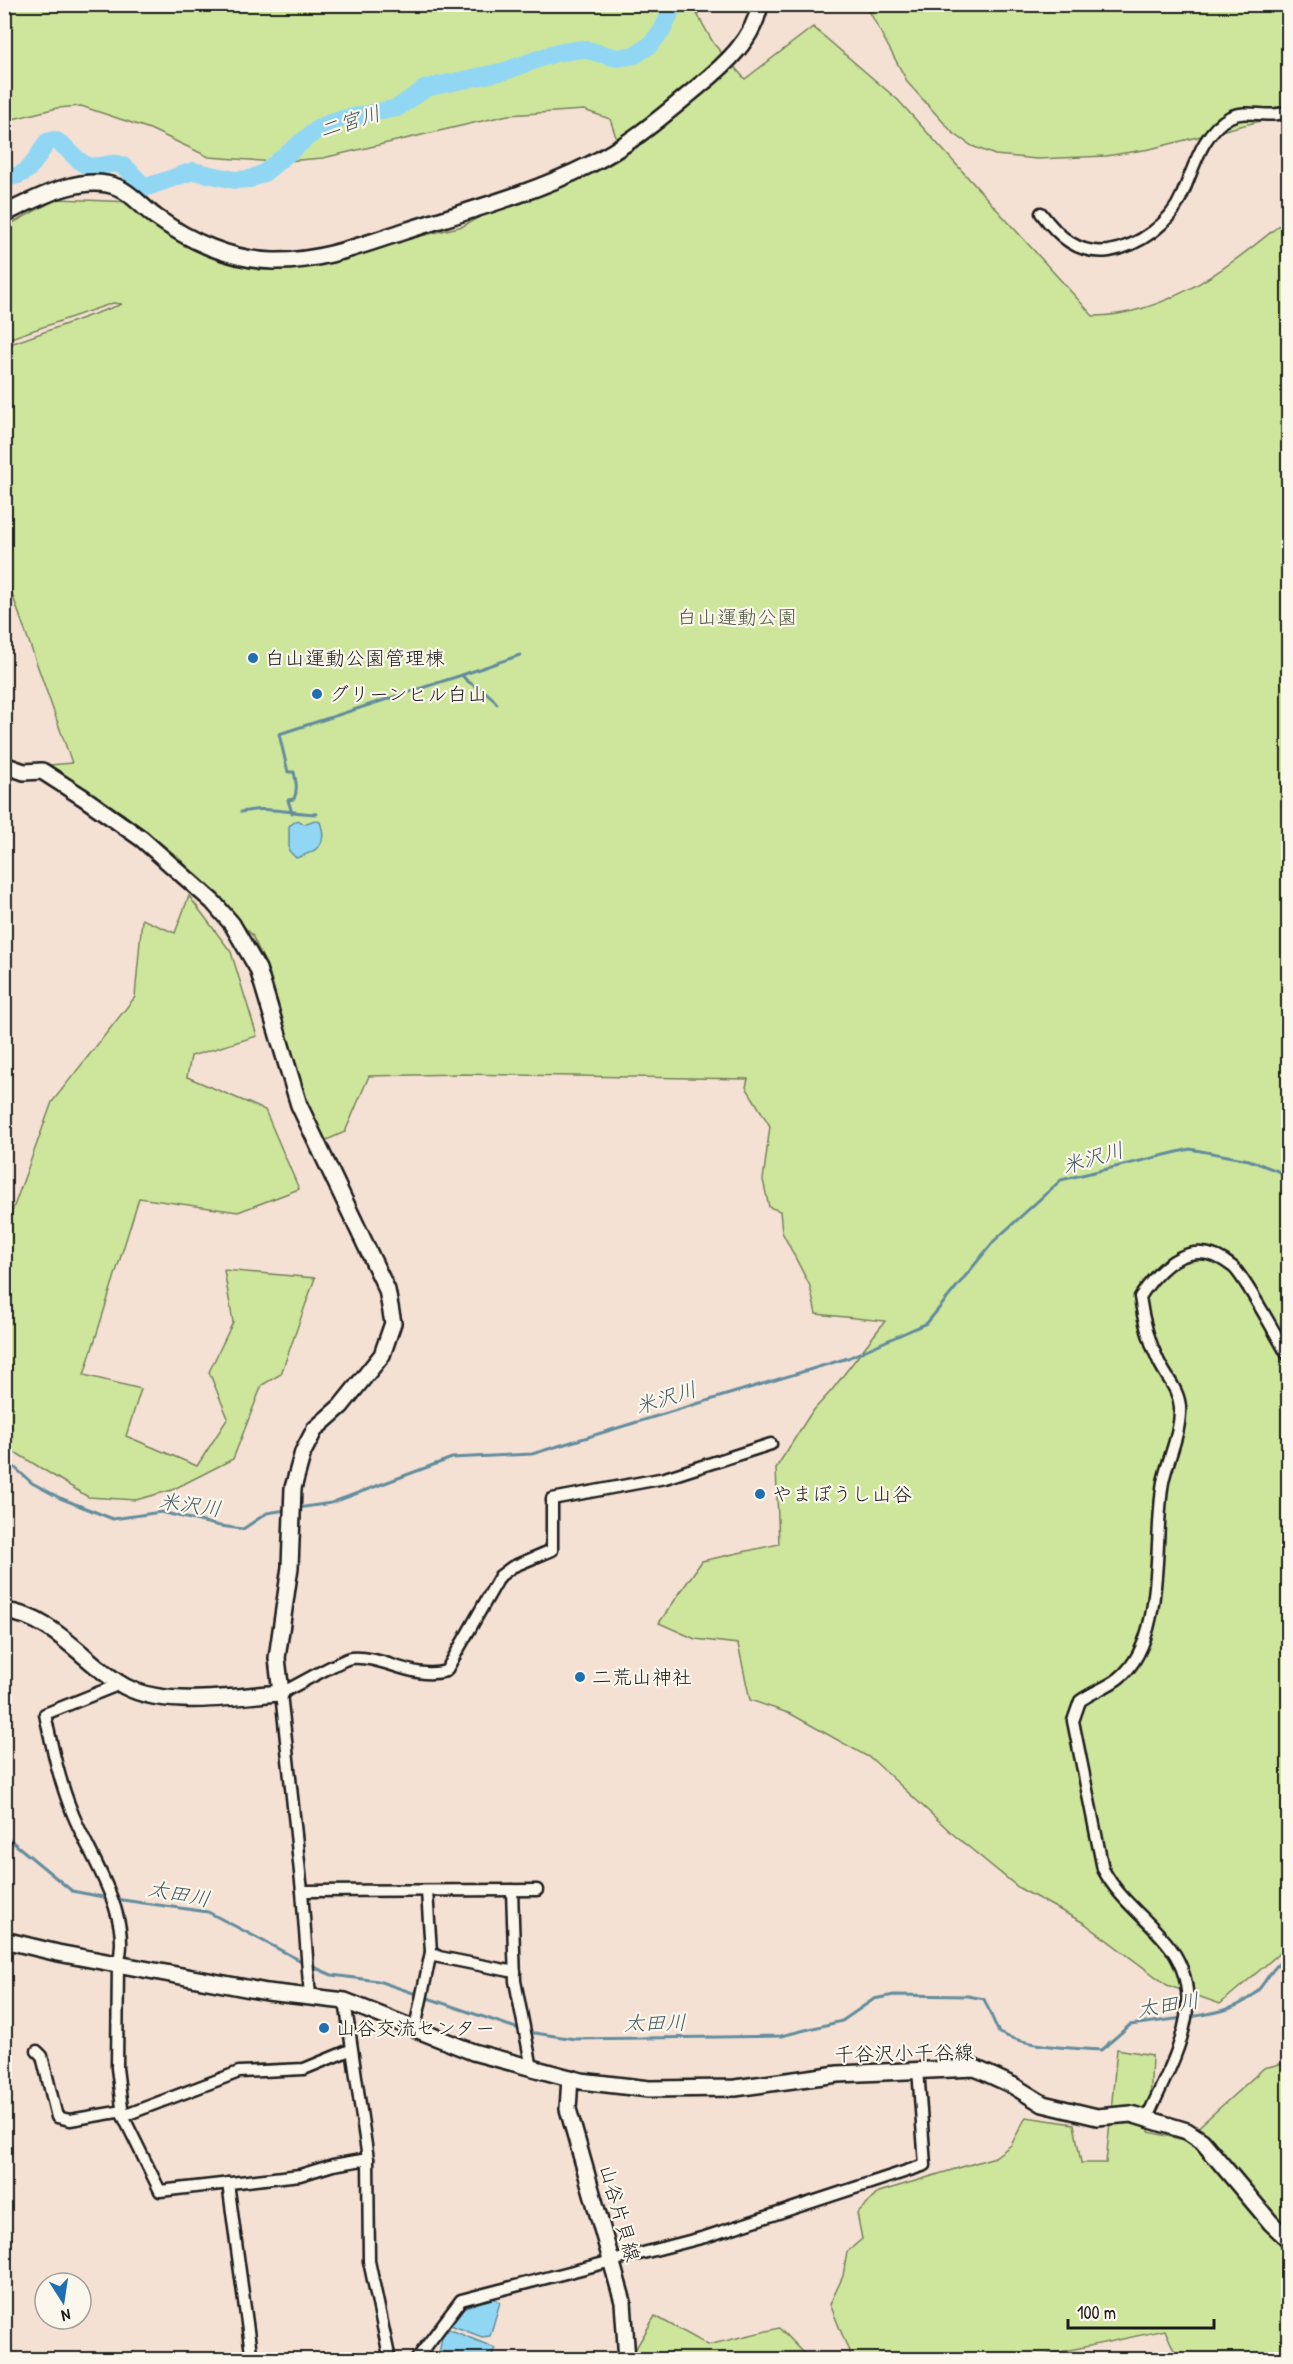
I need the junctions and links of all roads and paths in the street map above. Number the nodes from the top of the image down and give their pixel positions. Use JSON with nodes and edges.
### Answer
{"nodes":[{"id":1,"x":760,"y":4,"type":"edge"},
{"id":2,"x":1288,"y":111,"type":"edge"},
{"id":3,"x":1041,"y":213,"type":"dead end"},
{"id":4,"x":4,"y":214,"type":"edge"},
{"id":5,"x":4,"y":765,"type":"edge"},
{"id":6,"x":1288,"y":1356,"type":"edge"},
{"id":7,"x":771,"y":1444,"type":"dead end"},
{"id":8,"x":4,"y":1611,"type":"edge"},
{"id":9,"x":120,"y":1684,"type":"junction"},
{"id":10,"x":281,"y":1693,"type":"junction"},
{"id":11,"x":513,"y":1890,"type":"junction"},
{"id":12,"x":537,"y":1890,"type":"dead end"},
{"id":13,"x":302,"y":1891,"type":"junction"},
{"id":14,"x":427,"y":1891,"type":"junction"},
{"id":15,"x":4,"y":1940,"type":"edge"},
{"id":16,"x":430,"y":1952,"type":"junction"},
{"id":17,"x":118,"y":1964,"type":"junction"},
{"id":18,"x":514,"y":1972,"type":"junction"},
{"id":19,"x":310,"y":1997,"type":"junction"},
{"id":20,"x":345,"y":2001,"type":"junction"},
{"id":21,"x":415,"y":2028,"type":"junction"},
{"id":22,"x":350,"y":2050,"type":"junction"},
{"id":23,"x":37,"y":2051,"type":"dead end"},
{"id":24,"x":532,"y":2068,"type":"junction"},
{"id":25,"x":918,"y":2069,"type":"junction"},
{"id":26,"x":570,"y":2079,"type":"junction"},
{"id":27,"x":123,"y":2113,"type":"junction"},
{"id":28,"x":1148,"y":2118,"type":"junction"},
{"id":29,"x":368,"y":2159,"type":"junction"},
{"id":30,"x":228,"y":2183,"type":"junction"},
{"id":31,"x":1288,"y":2239,"type":"edge"},
{"id":32,"x":613,"y":2260,"type":"junction"},
{"id":33,"x":252,"y":2360,"type":"edge"},
{"id":34,"x":390,"y":2360,"type":"edge"},
{"id":35,"x":416,"y":2360,"type":"edge"},
{"id":36,"x":627,"y":2360,"type":"edge"}],
"edges":[{"from":1,"to":4,"type":"street"},
{"from":2,"to":3,"type":"street"},
{"from":5,"to":10,"type":"street"},
{"from":6,"to":28,"type":"street"},
{"from":7,"to":10,"type":"street"},
{"from":8,"to":9,"type":"street"},
{"from":9,"to":10,"type":"street"},
{"from":9,"to":17,"type":"street"},
{"from":10,"to":13,"type":"street"},
{"from":11,"to":12,"type":"street"},
{"from":11,"to":14,"type":"street"},
{"from":11,"to":18,"type":"street"},
{"from":13,"to":14,"type":"street"},
{"from":13,"to":19,"type":"street"},
{"from":14,"to":16,"type":"street"},
{"from":15,"to":17,"type":"street","name":"千谷沢小千谷線"},
{"from":16,"to":18,"type":"street"},
{"from":16,"to":21,"type":"street"},
{"from":17,"to":19,"type":"street","name":"千谷沢小千谷線"},
{"from":17,"to":27,"type":"street"},
{"from":18,"to":24,"type":"street"},
{"from":19,"to":20,"type":"street","name":"千谷沢小千谷線"},
{"from":20,"to":21,"type":"street","name":"千谷沢小千谷線"},
{"from":20,"to":22,"type":"street"},
{"from":21,"to":24,"type":"street","name":"千谷沢小千谷線"},
{"from":22,"to":27,"type":"street"},
{"from":22,"to":29,"type":"street"},
{"from":23,"to":27,"type":"street"},
{"from":24,"to":26,"type":"street","name":"千谷沢小千谷線"},
{"from":25,"to":26,"type":"street","name":"千谷沢小千谷線"},
{"from":25,"to":28,"type":"street","name":"千谷沢小千谷線"},
{"from":25,"to":32,"type":"street"},
{"from":26,"to":32,"type":"street","name":"山谷片貝線"},
{"from":27,"to":30,"type":"street"},
{"from":28,"to":31,"type":"street","name":"千谷沢小千谷線"},
{"from":29,"to":30,"type":"street"},
{"from":29,"to":34,"type":"street"},
{"from":30,"to":33,"type":"street"},
{"from":32,"to":35,"type":"street"},
{"from":32,"to":36,"type":"street","name":"山谷片貝線"}]}
